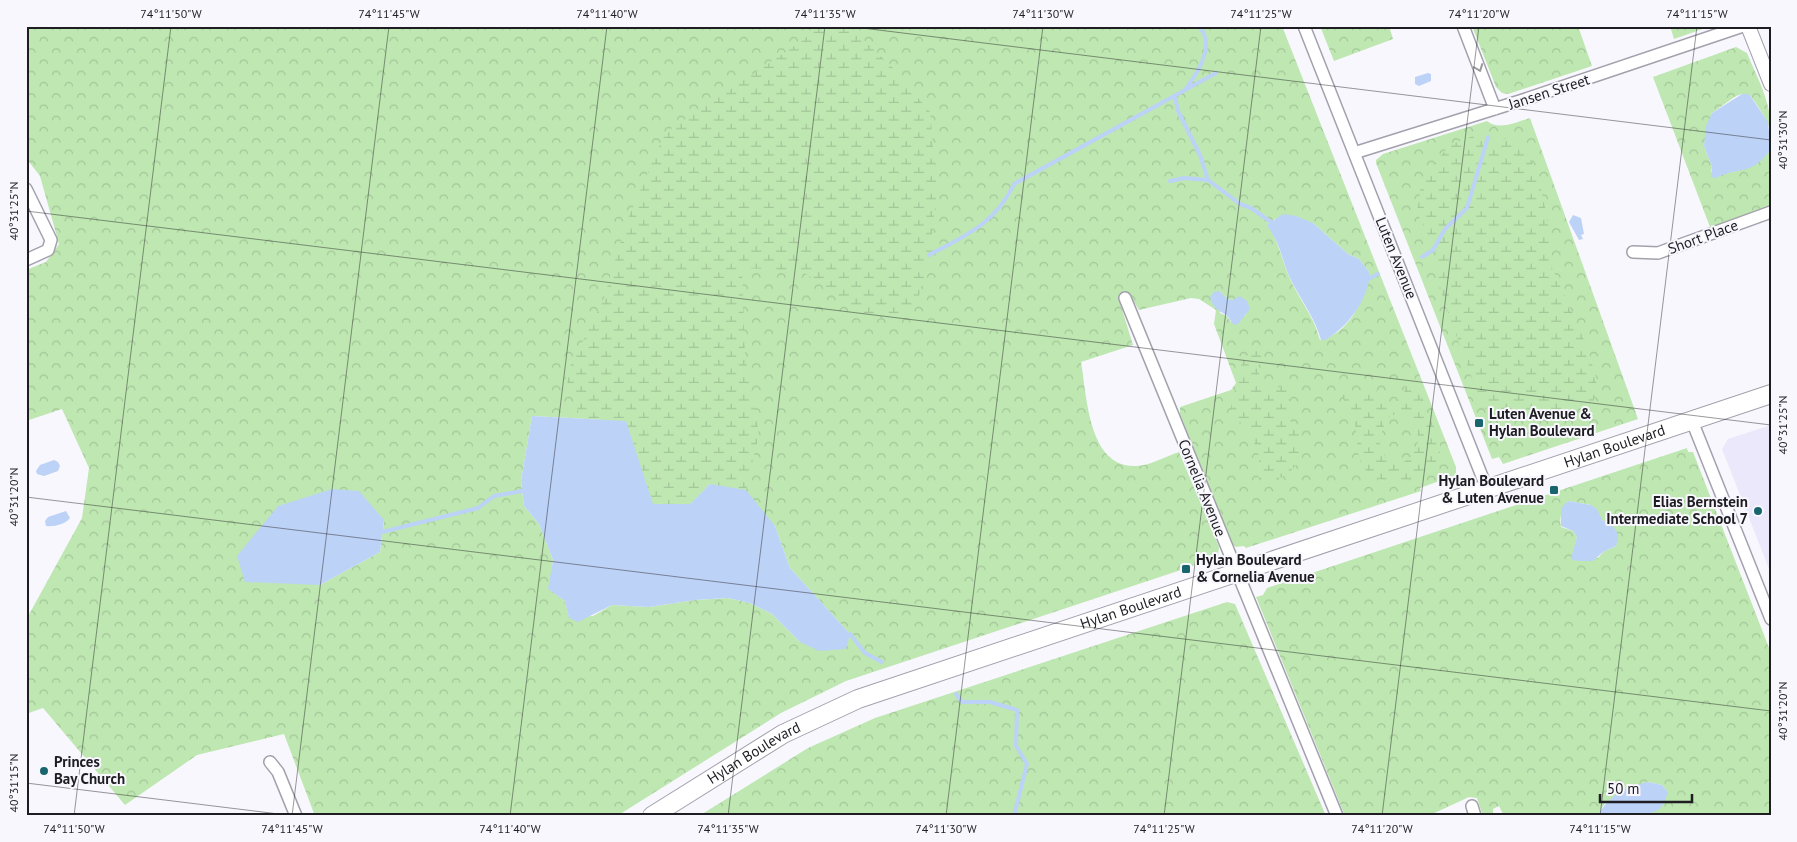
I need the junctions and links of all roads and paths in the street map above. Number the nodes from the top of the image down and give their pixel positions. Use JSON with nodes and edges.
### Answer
{"nodes":[{"id":1,"x":1304,"y":26,"type":"edge"},
{"id":2,"x":1463,"y":26,"type":"edge"},
{"id":3,"x":1743,"y":26,"type":"edge"},
{"id":4,"x":1748,"y":26,"type":"edge"},
{"id":5,"x":1771,"y":84,"type":"edge"},
{"id":6,"x":1495,"y":109,"type":"junction"},
{"id":7,"x":1354,"y":153,"type":"junction"},
{"id":8,"x":26,"y":188,"type":"edge"},
{"id":9,"x":1771,"y":212,"type":"edge"},
{"id":10,"x":1633,"y":252,"type":"dead end"},
{"id":11,"x":26,"y":260,"type":"edge"},
{"id":12,"x":1125,"y":298,"type":"dead end"},
{"id":13,"x":1771,"y":394,"type":"edge"},
{"id":14,"x":1692,"y":420,"type":"junction"},
{"id":15,"x":1487,"y":489,"type":"junction"},
{"id":16,"x":1236,"y":572,"type":"junction"},
{"id":17,"x":1771,"y":620,"type":"edge"},
{"id":18,"x":270,"y":762,"type":"dead end"},
{"id":19,"x":296,"y":816,"type":"edge"},
{"id":20,"x":652,"y":816,"type":"edge"},
{"id":21,"x":1338,"y":816,"type":"edge"}],
"edges":[{"from":1,"to":7,"type":"street","name":"Luten Avenue"},
{"from":2,"to":6,"type":"street","one_way":true},
{"from":3,"to":6,"type":"street","name":"Jansen Street"},
{"from":4,"to":5,"type":"street"},
{"from":6,"to":7,"type":"street","name":"Jansen Street"},
{"from":7,"to":15,"type":"street","name":"Luten Avenue"},
{"from":8,"to":11,"type":"street"},
{"from":9,"to":10,"type":"street","name":"Short Place"},
{"from":12,"to":16,"type":"street","name":"Cornelia Avenue"},
{"from":13,"to":14,"type":"main road","name":"Hylan Boulevard"},
{"from":14,"to":15,"type":"main road","name":"Hylan Boulevard"},
{"from":14,"to":17,"type":"street"},
{"from":15,"to":16,"type":"main road","name":"Hylan Boulevard"},
{"from":16,"to":20,"type":"main road","name":"Hylan Boulevard"},
{"from":16,"to":21,"type":"street","name":"Cornelia Avenue"},
{"from":18,"to":19,"type":"street"}]}
